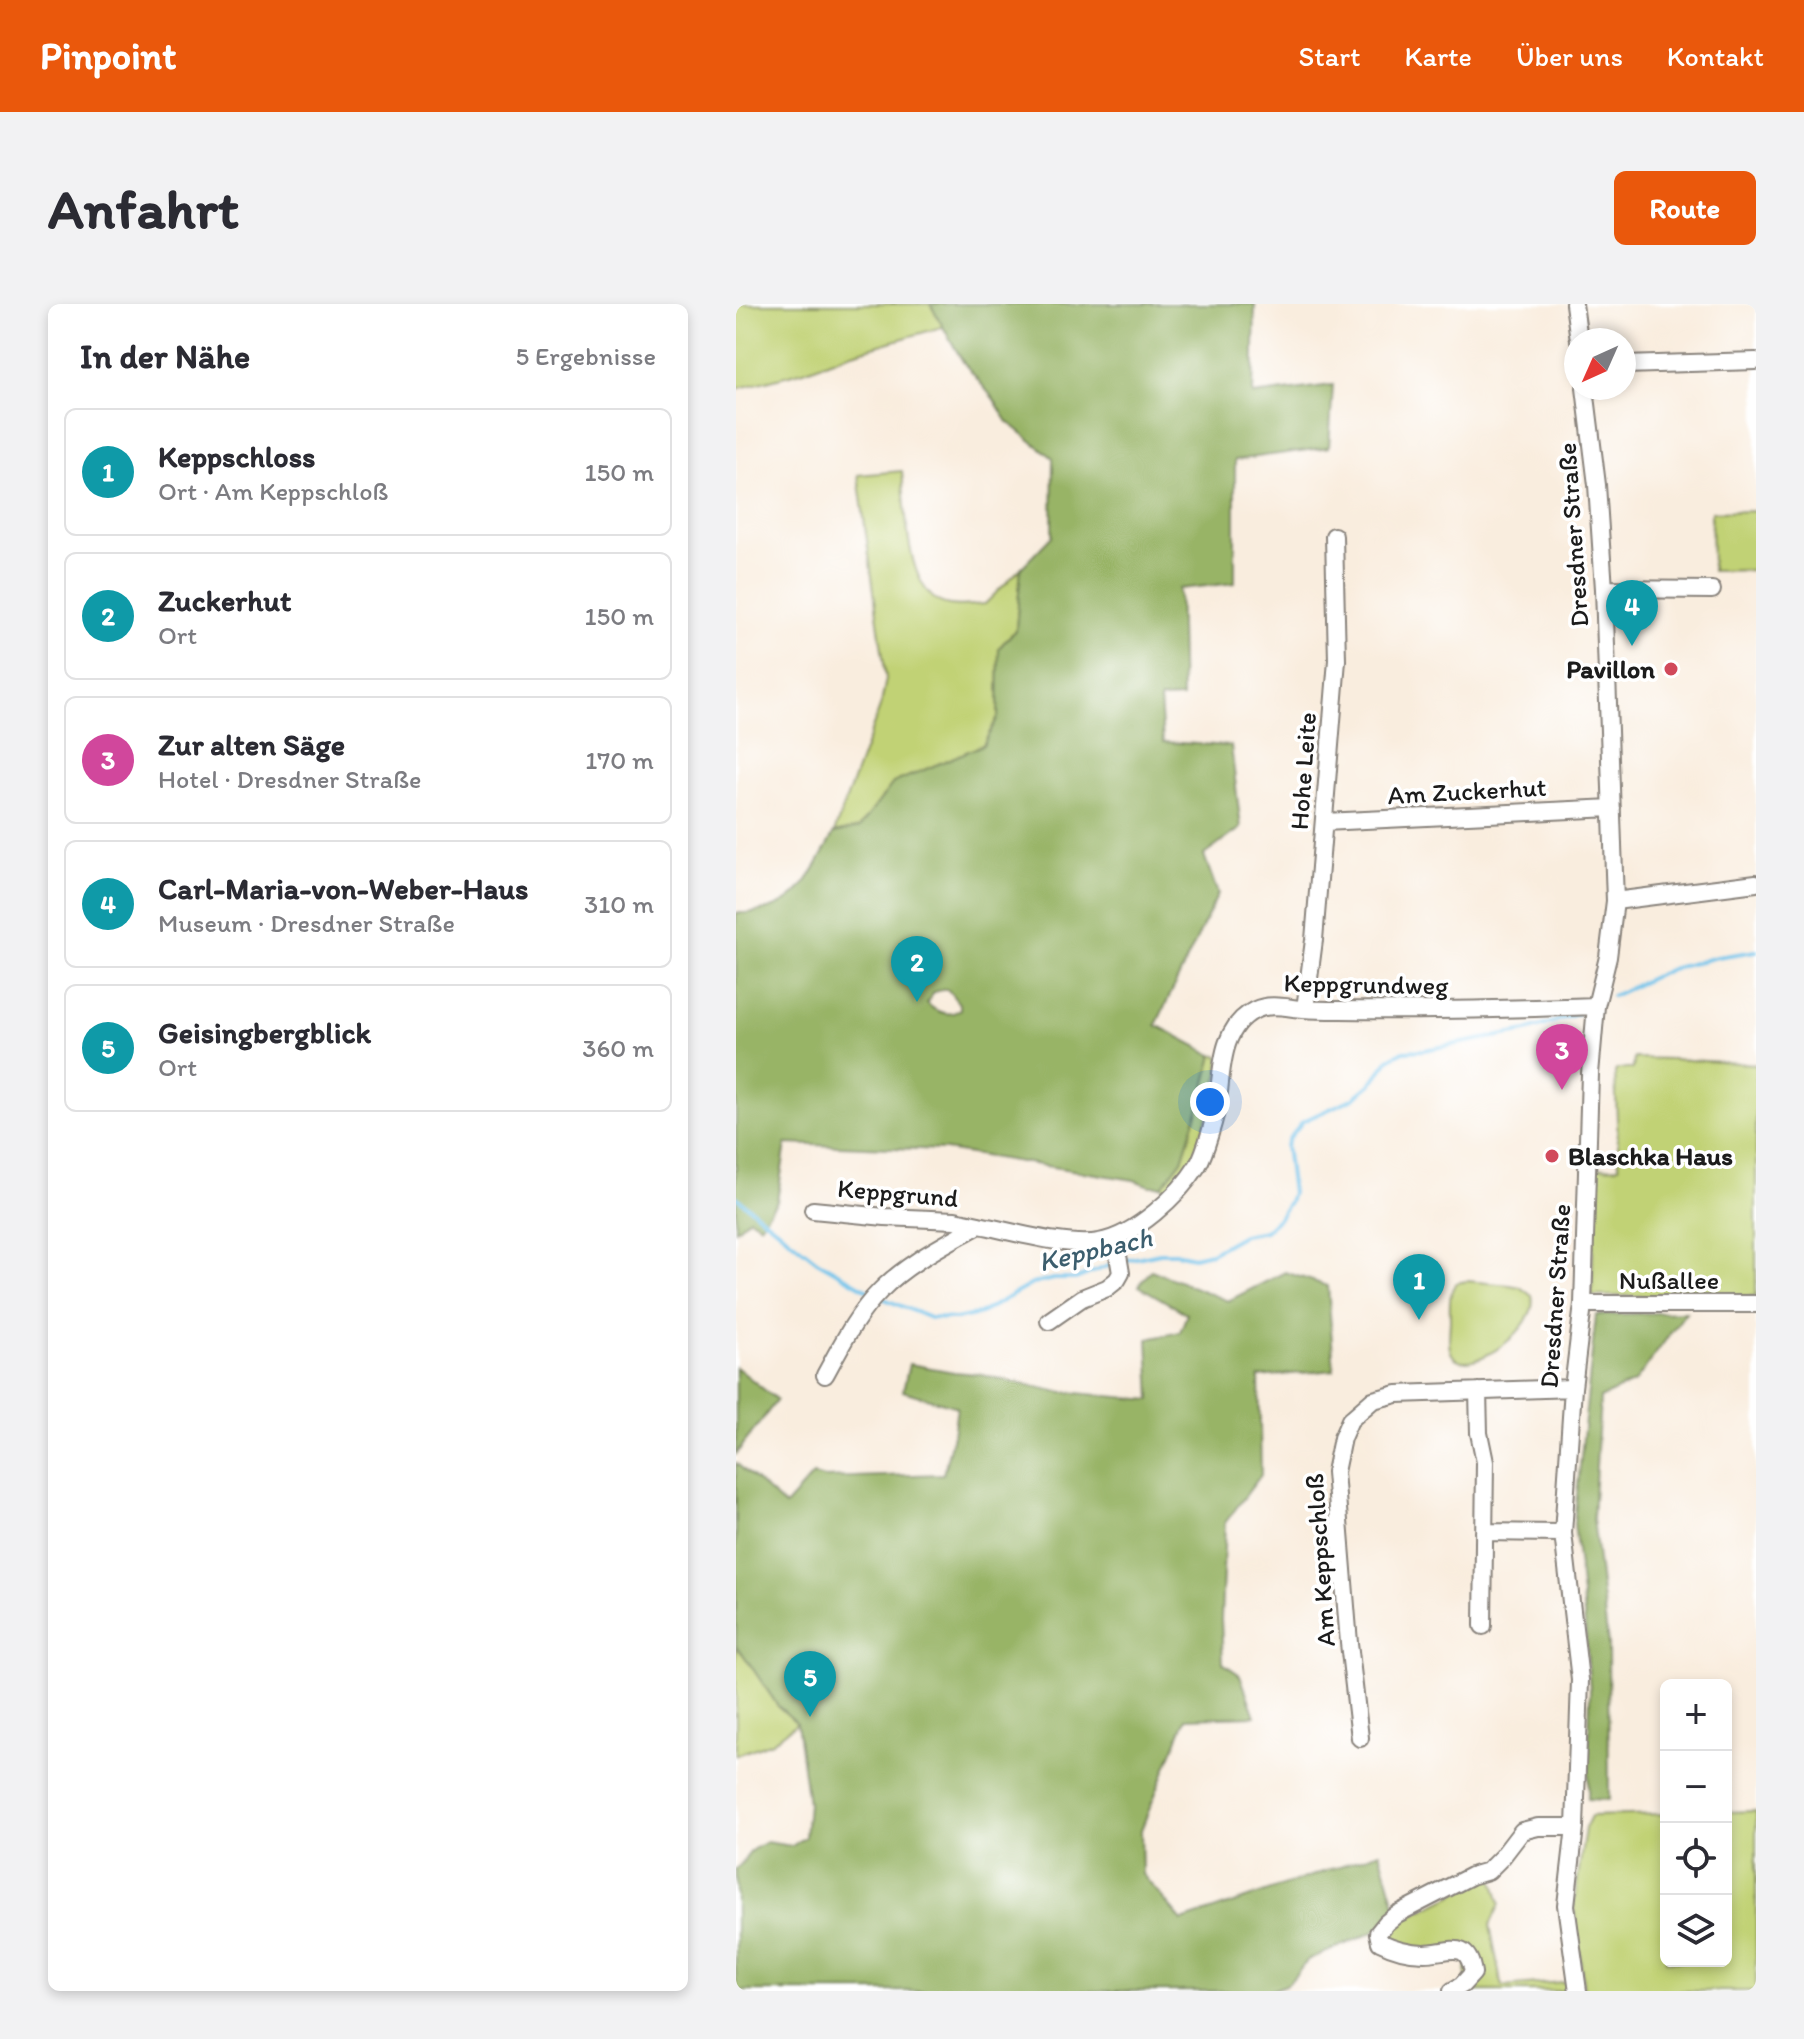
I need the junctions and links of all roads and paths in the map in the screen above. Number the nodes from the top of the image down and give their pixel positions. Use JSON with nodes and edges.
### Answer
{"nodes":[{"id":1,"x":1574,"y":304,"type":"edge"},
{"id":2,"x":1577,"y":328,"type":"edge"},
{"id":3,"x":1756,"y":361,"type":"edge"},
{"id":4,"x":1636,"y":365,"type":"edge"},
{"id":5,"x":1586,"y":400,"type":"edge"},
{"id":6,"x":1334,"y":536,"type":"dead end"},
{"id":7,"x":1604,"y":589,"type":"junction"},
{"id":8,"x":1712,"y":590,"type":"dead end"},
{"id":9,"x":1612,"y":808,"type":"junction"},
{"id":10,"x":1324,"y":822,"type":"junction"},
{"id":11,"x":1756,"y":883,"type":"edge"},
{"id":12,"x":1615,"y":901,"type":"junction"},
{"id":13,"x":1596,"y":1006,"type":"junction"},
{"id":14,"x":1305,"y":1009,"type":"junction"},
{"id":15,"x":1199,"y":1162,"type":"joint"},
{"id":16,"x":813,"y":1210,"type":"dead end"},
{"id":17,"x":979,"y":1225,"type":"junction"},
{"id":18,"x":1116,"y":1244,"type":"junction"},
{"id":19,"x":1583,"y":1304,"type":"junction"},
{"id":20,"x":1756,"y":1304,"type":"edge"},
{"id":21,"x":1049,"y":1321,"type":"dead end"},
{"id":22,"x":825,"y":1375,"type":"dead end"},
{"id":23,"x":1573,"y":1388,"type":"junction"},
{"id":24,"x":1478,"y":1391,"type":"junction"},
{"id":25,"x":1484,"y":1532,"type":"junction"},
{"id":26,"x":1563,"y":1533,"type":"junction"},
{"id":27,"x":1483,"y":1626,"type":"dead end"},
{"id":28,"x":1360,"y":1738,"type":"dead end"},
{"id":29,"x":1575,"y":1827,"type":"junction"},
{"id":30,"x":1452,"y":1991,"type":"edge"},
{"id":31,"x":1578,"y":1991,"type":"edge"}],
"edges":[{"from":1,"to":2,"type":"street"},
{"from":3,"to":4,"type":"street"},
{"from":5,"to":7,"type":"street","name":"Dresdner Straße"},
{"from":6,"to":10,"type":"street","name":"Hohe Leite"},
{"from":7,"to":8,"type":"street"},
{"from":7,"to":9,"type":"street","name":"Dresdner Straße"},
{"from":9,"to":10,"type":"street","name":"Am Zuckerhut"},
{"from":9,"to":12,"type":"street","name":"Dresdner Straße"},
{"from":10,"to":14,"type":"street","name":"Hohe Leite"},
{"from":11,"to":12,"type":"street"},
{"from":12,"to":13,"type":"street","name":"Dresdner Straße"},
{"from":13,"to":14,"type":"street","name":"Keppgrundweg"},
{"from":13,"to":19,"type":"street","name":"Dresdner Straße"},
{"from":14,"to":15,"type":"street","name":"Keppgrundweg"},
{"from":15,"to":18,"type":"street","name":"Keppgrund"},
{"from":16,"to":17,"type":"street","name":"Keppgrund"},
{"from":17,"to":18,"type":"street","name":"Keppgrund"},
{"from":17,"to":22,"type":"street","name":"Keppgrund"},
{"from":18,"to":21,"type":"street"},
{"from":19,"to":20,"type":"street","name":"Nußallee"},
{"from":19,"to":23,"type":"street","name":"Dresdner Straße"},
{"from":23,"to":24,"type":"street","name":"Am Keppschloß"},
{"from":23,"to":26,"type":"street","name":"Dresdner Straße"},
{"from":24,"to":25,"type":"street"},
{"from":24,"to":28,"type":"street","name":"Am Keppschloß"},
{"from":25,"to":26,"type":"street"},
{"from":25,"to":27,"type":"street"},
{"from":26,"to":29,"type":"street","name":"Dresdner Straße"},
{"from":29,"to":30,"type":"street"},
{"from":29,"to":31,"type":"street","name":"Dresdner Straße"}]}
